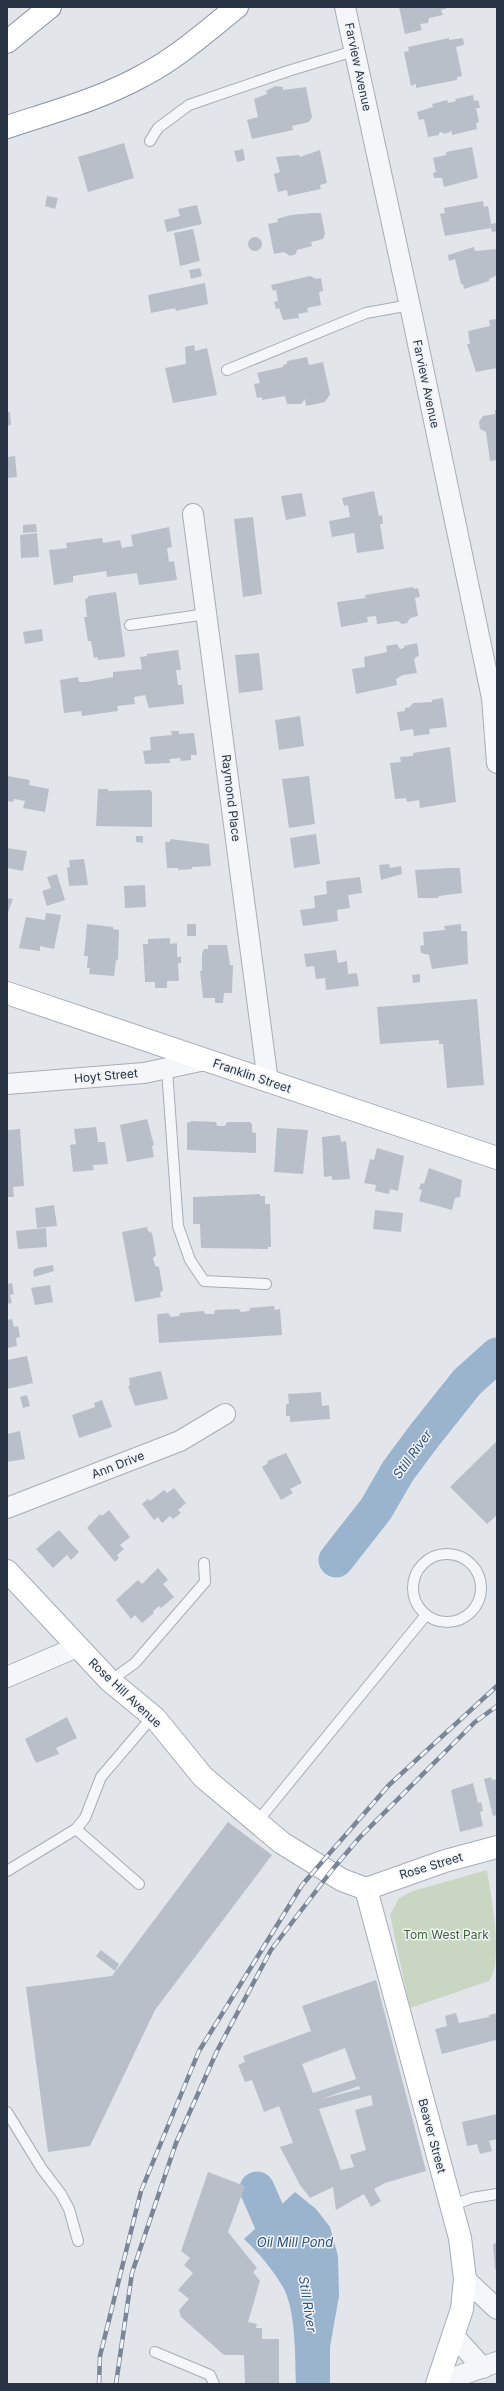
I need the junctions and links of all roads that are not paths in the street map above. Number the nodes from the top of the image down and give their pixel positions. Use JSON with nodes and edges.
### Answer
{"nodes":[{"id":1,"x":50,"y":7,"type":"edge"},
{"id":2,"x":237,"y":7,"type":"edge"},
{"id":3,"x":345,"y":7,"type":"edge"},
{"id":4,"x":7,"y":42,"type":"edge"},
{"id":5,"x":354,"y":51,"type":"junction"},
{"id":6,"x":7,"y":128,"type":"edge"},
{"id":7,"x":150,"y":141,"type":"dead end"},
{"id":8,"x":410,"y":305,"type":"junction"},
{"id":9,"x":227,"y":370,"type":"dead end"},
{"id":10,"x":192,"y":514,"type":"dead end"},
{"id":11,"x":207,"y":614,"type":"junction"},
{"id":12,"x":130,"y":625,"type":"dead end"},
{"id":13,"x":494,"y":698,"type":"edge"},
{"id":14,"x":497,"y":763,"type":"edge"},
{"id":15,"x":7,"y":993,"type":"edge"},
{"id":16,"x":204,"y":1060,"type":"junction"},
{"id":17,"x":167,"y":1069,"type":"junction"},
{"id":18,"x":268,"y":1082,"type":"junction"},
{"id":19,"x":7,"y":1084,"type":"edge"},
{"id":20,"x":497,"y":1158,"type":"edge"},
{"id":21,"x":266,"y":1284,"type":"dead end"},
{"id":22,"x":226,"y":1414,"type":"dead end"},
{"id":23,"x":7,"y":1508,"type":"edge"},
{"id":24,"x":204,"y":1563,"type":"dead end"},
{"id":25,"x":7,"y":1571,"type":"edge"},
{"id":26,"x":426,"y":1615,"type":"junction"},
{"id":27,"x":77,"y":1647,"type":"junction"},
{"id":28,"x":7,"y":1677,"type":"edge"},
{"id":29,"x":110,"y":1681,"type":"junction"},
{"id":30,"x":153,"y":1716,"type":"junction"},
{"id":31,"x":257,"y":1822,"type":"junction"},
{"id":32,"x":76,"y":1829,"type":"junction"},
{"id":33,"x":497,"y":1847,"type":"edge"},
{"id":34,"x":7,"y":1871,"type":"edge"},
{"id":35,"x":139,"y":1884,"type":"dead end"},
{"id":36,"x":366,"y":1889,"type":"junction"},
{"id":37,"x":7,"y":2112,"type":"edge"},
{"id":38,"x":497,"y":2194,"type":"edge"},
{"id":39,"x":451,"y":2206,"type":"junction"},
{"id":40,"x":78,"y":2241,"type":"dead end"},
{"id":41,"x":465,"y":2279,"type":"junction"},
{"id":42,"x":497,"y":2309,"type":"edge"},
{"id":43,"x":453,"y":2335,"type":"junction"},
{"id":44,"x":155,"y":2352,"type":"dead end"},
{"id":45,"x":490,"y":2365,"type":"edge"},
{"id":46,"x":214,"y":2384,"type":"edge"},
{"id":47,"x":437,"y":2384,"type":"edge"}],
"edges":[{"from":1,"to":4,"type":"main road"},
{"from":2,"to":6,"type":"main road"},
{"from":3,"to":5,"type":"street","name":"Farview Avenue"},
{"from":5,"to":7,"type":"lane"},
{"from":5,"to":8,"type":"street","name":"Farview Avenue"},
{"from":8,"to":9,"type":"lane"},
{"from":8,"to":13,"type":"street","name":"Farview Avenue"},
{"from":10,"to":11,"type":"street","name":"Raymond Place"},
{"from":11,"to":12,"type":"lane"},
{"from":11,"to":18,"type":"street","name":"Raymond Place"},
{"from":13,"to":14,"type":"street","name":"Farview Avenue"},
{"from":15,"to":16,"type":"main road","name":"Franklin Street"},
{"from":16,"to":17,"type":"street","name":"Hoyt Street"},
{"from":16,"to":18,"type":"main road","name":"Franklin Street"},
{"from":17,"to":19,"type":"street","name":"Hoyt Street"},
{"from":17,"to":21,"type":"lane"},
{"from":18,"to":20,"type":"main road","name":"Franklin Street"},
{"from":22,"to":23,"type":"street","name":"Ann Drive"},
{"from":24,"to":29,"type":"lane"},
{"from":25,"to":27,"type":"main road","name":"Rose Hill Avenue"},
{"from":26,"to":26,"type":"lane"},
{"from":26,"to":31,"type":"lane"},
{"from":27,"to":28,"type":"street"},
{"from":27,"to":29,"type":"main road","name":"Rose Hill Avenue"},
{"from":29,"to":30,"type":"main road","name":"Rose Hill Avenue"},
{"from":30,"to":31,"type":"main road","name":"Rose Hill Avenue"},
{"from":30,"to":32,"type":"lane"},
{"from":31,"to":36,"type":"main road","name":"Rose Hill Avenue"},
{"from":32,"to":34,"type":"lane"},
{"from":32,"to":35,"type":"lane"},
{"from":33,"to":36,"type":"main road","name":"Rose Street"},
{"from":36,"to":39,"type":"main road","name":"Beaver Street"},
{"from":37,"to":40,"type":"lane"},
{"from":38,"to":39,"type":"lane"},
{"from":39,"to":41,"type":"main road","name":"Beaver Street"},
{"from":41,"to":42,"type":"street"},
{"from":41,"to":43,"type":"main road","name":"Beaver Street"},
{"from":43,"to":45,"type":"street"},
{"from":43,"to":47,"type":"main road","name":"Beaver Street"},
{"from":44,"to":46,"type":"lane"},
{"from":45,"to":47,"type":"street"}]}
